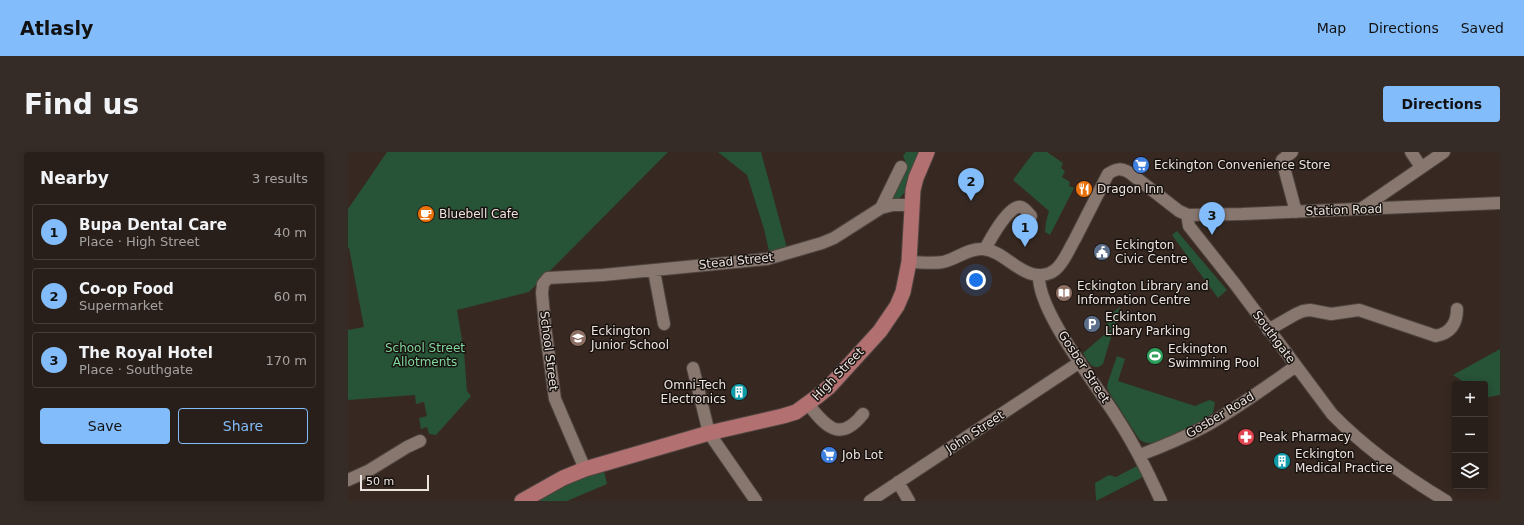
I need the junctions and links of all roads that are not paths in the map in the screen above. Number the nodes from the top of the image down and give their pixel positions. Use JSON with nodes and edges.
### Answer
{"nodes":[{"id":1,"x":927,"y":152,"type":"edge"},
{"id":2,"x":1292,"y":152,"type":"edge"},
{"id":3,"x":1411,"y":152,"type":"edge"},
{"id":4,"x":1444,"y":152,"type":"edge"},
{"id":5,"x":901,"y":167,"type":"dead end"},
{"id":6,"x":1421,"y":167,"type":"junction"},
{"id":7,"x":1500,"y":203,"type":"edge"},
{"id":8,"x":912,"y":205,"type":"junction"},
{"id":9,"x":881,"y":208,"type":"junction"},
{"id":10,"x":1361,"y":209,"type":"junction"},
{"id":11,"x":1296,"y":212,"type":"junction"},
{"id":12,"x":1188,"y":215,"type":"junction"},
{"id":13,"x":1031,"y":216,"type":"dead end"},
{"id":14,"x":984,"y":249,"type":"junction"},
{"id":15,"x":909,"y":262,"type":"junction"},
{"id":16,"x":654,"y":271,"type":"junction"},
{"id":17,"x":1039,"y":275,"type":"junction"},
{"id":18,"x":548,"y":278,"type":"joint"},
{"id":19,"x":1457,"y":309,"type":"dead end"},
{"id":20,"x":664,"y":324,"type":"dead end"},
{"id":21,"x":1268,"y":330,"type":"junction"},
{"id":22,"x":1080,"y":362,"type":"junction"},
{"id":23,"x":1296,"y":366,"type":"junction"},
{"id":24,"x":693,"y":368,"type":"dead end"},
{"id":25,"x":808,"y":404,"type":"junction"},
{"id":26,"x":863,"y":414,"type":"dead end"},
{"id":27,"x":709,"y":433,"type":"junction"},
{"id":28,"x":420,"y":441,"type":"dead end"},
{"id":29,"x":1140,"y":456,"type":"junction"},
{"id":30,"x":585,"y":468,"type":"junction"},
{"id":31,"x":348,"y":480,"type":"edge"},
{"id":32,"x":898,"y":482,"type":"junction"},
{"id":33,"x":522,"y":501,"type":"edge"},
{"id":34,"x":756,"y":501,"type":"edge"},
{"id":35,"x":870,"y":501,"type":"edge"},
{"id":36,"x":909,"y":501,"type":"edge"},
{"id":37,"x":1161,"y":501,"type":"edge"},
{"id":38,"x":1446,"y":501,"type":"edge"}],
"edges":[{"from":1,"to":8,"type":"main road","name":"High Street"},
{"from":2,"to":11,"type":"street"},
{"from":3,"to":6,"type":"street"},
{"from":4,"to":6,"type":"street"},
{"from":5,"to":9,"type":"street"},
{"from":6,"to":10,"type":"street"},
{"from":7,"to":10,"type":"street","name":"Station Road"},
{"from":8,"to":9,"type":"street","name":"Stead Street"},
{"from":8,"to":15,"type":"main road","name":"High Street"},
{"from":9,"to":16,"type":"street","name":"Stead Street"},
{"from":10,"to":11,"type":"street","name":"Station Road"},
{"from":11,"to":12,"type":"street","name":"Station Road"},
{"from":12,"to":17,"type":"street"},
{"from":12,"to":21,"type":"street","name":"Southgate"},
{"from":13,"to":14,"type":"street"},
{"from":14,"to":15,"type":"street"},
{"from":14,"to":17,"type":"street"},
{"from":15,"to":25,"type":"main road","name":"High Street"},
{"from":16,"to":18,"type":"street","name":"Stead Street"},
{"from":16,"to":20,"type":"street"},
{"from":17,"to":22,"type":"street","name":"Gosber Street"},
{"from":18,"to":30,"type":"street","name":"School Street"},
{"from":19,"to":21,"type":"street"},
{"from":21,"to":23,"type":"street","name":"Southgate"},
{"from":22,"to":29,"type":"street","name":"Gosber Street"},
{"from":22,"to":32,"type":"street","name":"John Street"},
{"from":23,"to":29,"type":"street","name":"Gosber Road"},
{"from":23,"to":38,"type":"street","name":"Southgate"},
{"from":24,"to":27,"type":"street"},
{"from":25,"to":26,"type":"street"},
{"from":25,"to":27,"type":"main road","name":"High Street"},
{"from":27,"to":30,"type":"main road","name":"High Street"},
{"from":27,"to":34,"type":"street"},
{"from":28,"to":31,"type":"street"},
{"from":29,"to":37,"type":"street","name":"Gosber Street"},
{"from":30,"to":33,"type":"main road","name":"High Street"},
{"from":32,"to":35,"type":"street","name":"John Street"},
{"from":32,"to":36,"type":"street"}]}
